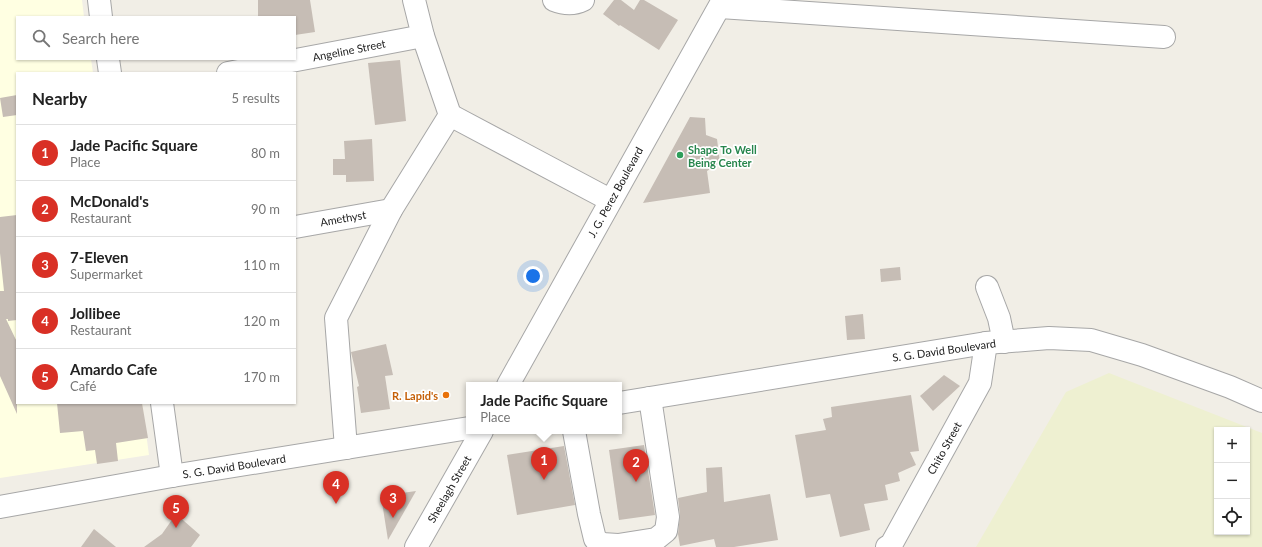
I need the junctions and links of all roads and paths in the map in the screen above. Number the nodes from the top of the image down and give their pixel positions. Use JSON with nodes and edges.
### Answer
{"nodes":[{"id":1,"x":98,"y":0,"type":"edge"},
{"id":2,"x":414,"y":0,"type":"edge"},
{"id":3,"x":554,"y":0,"type":"edge"},
{"id":4,"x":583,"y":0,"type":"edge"},
{"id":5,"x":722,"y":3,"type":"edge"},
{"id":6,"x":101,"y":16,"type":"edge"},
{"id":7,"x":423,"y":36,"type":"junction"},
{"id":8,"x":1164,"y":37,"type":"dead end"},
{"id":9,"x":108,"y":60,"type":"edge"},
{"id":10,"x":110,"y":72,"type":"edge"},
{"id":11,"x":233,"y":72,"type":"edge"},
{"id":12,"x":450,"y":115,"type":"junction"},
{"id":13,"x":610,"y":200,"type":"junction"},
{"id":14,"x":391,"y":210,"type":"junction"},
{"id":15,"x":296,"y":227,"type":"edge"},
{"id":16,"x":987,"y":287,"type":"dead end"},
{"id":17,"x":995,"y":342,"type":"junction"},
{"id":18,"x":510,"y":382,"type":"edge"},
{"id":19,"x":650,"y":398,"type":"junction"},
{"id":20,"x":1262,"y":401,"type":"edge"},
{"id":21,"x":622,"y":403,"type":"edge"},
{"id":22,"x":162,"y":404,"type":"edge"},
{"id":23,"x":466,"y":428,"type":"edge"},
{"id":24,"x":480,"y":434,"type":"edge"},
{"id":25,"x":575,"y":434,"type":"edge"},
{"id":26,"x":346,"y":448,"type":"junction"},
{"id":27,"x":172,"y":476,"type":"junction"},
{"id":28,"x":0,"y":507,"type":"edge"},
{"id":29,"x":416,"y":547,"type":"edge"},
{"id":30,"x":887,"y":547,"type":"edge"}],
"edges":[{"from":1,"to":6,"type":"street"},
{"from":2,"to":7,"type":"street"},
{"from":3,"to":4,"type":"street"},
{"from":5,"to":8,"type":"street"},
{"from":5,"to":13,"type":"street","name":"J. G. Perez Boulevard"},
{"from":7,"to":11,"type":"street","name":"Angeline Street"},
{"from":7,"to":12,"type":"street"},
{"from":9,"to":10,"type":"street"},
{"from":12,"to":13,"type":"street"},
{"from":12,"to":14,"type":"street"},
{"from":13,"to":18,"type":"street","name":"J. G. Perez Boulevard"},
{"from":14,"to":15,"type":"street","name":"Amethyst"},
{"from":14,"to":26,"type":"street"},
{"from":16,"to":17,"type":"street"},
{"from":17,"to":19,"type":"street","name":"S. G. David Boulevard"},
{"from":17,"to":20,"type":"street","name":"S. G. David Boulevard"},
{"from":17,"to":30,"type":"street","name":"Chito Street"},
{"from":19,"to":21,"type":"street","name":"S. G. David Boulevard"},
{"from":19,"to":25,"type":"street"},
{"from":22,"to":27,"type":"street"},
{"from":23,"to":26,"type":"street","name":"S. G. David Boulevard"},
{"from":24,"to":29,"type":"street","name":"Sheelagh Street"},
{"from":26,"to":27,"type":"street","name":"S. G. David Boulevard"},
{"from":27,"to":28,"type":"street","name":"S. G. David Boulevard"}]}
